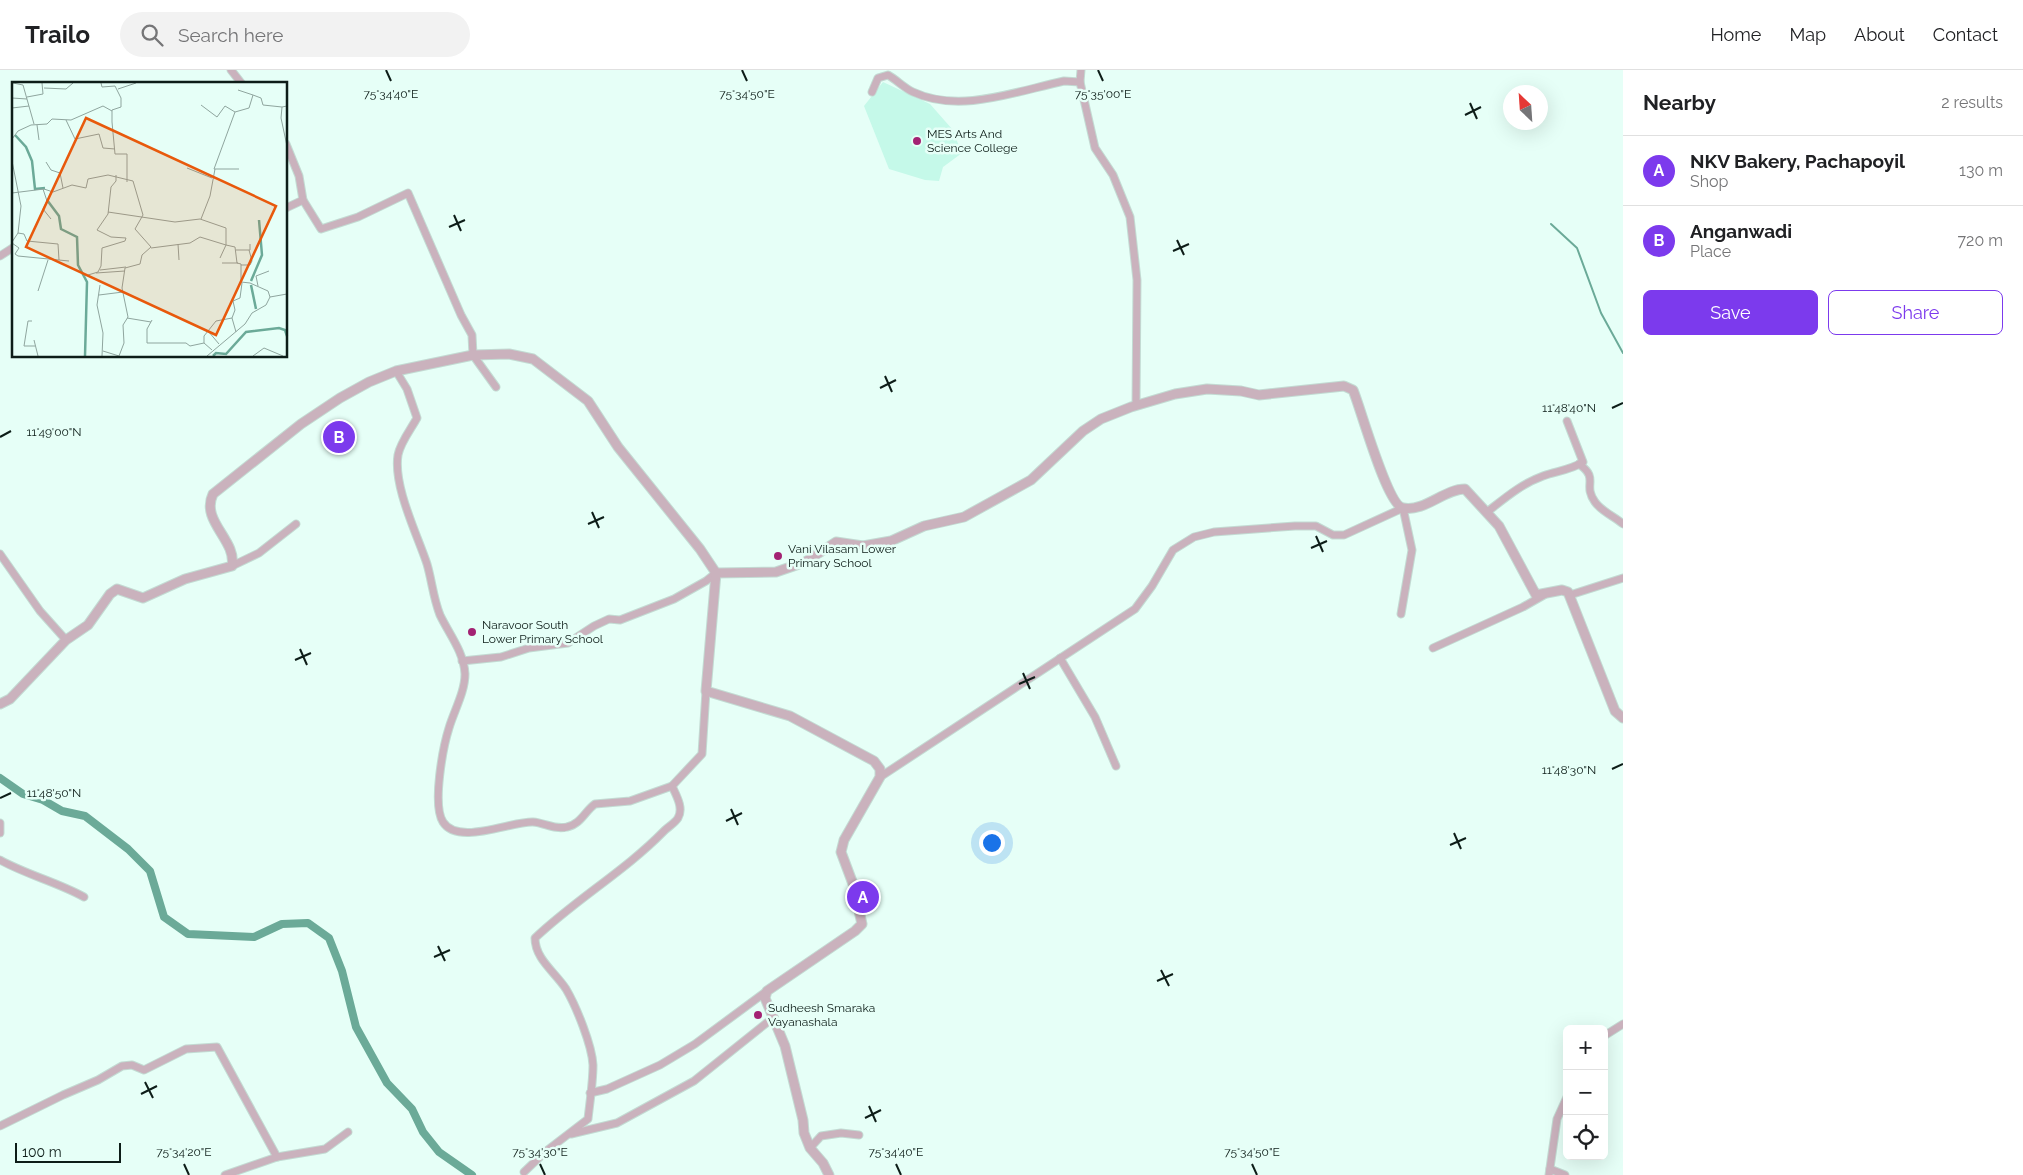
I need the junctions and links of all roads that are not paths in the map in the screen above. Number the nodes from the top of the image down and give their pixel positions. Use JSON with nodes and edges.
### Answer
{"nodes":[{"id":1,"x":231,"y":70,"type":"edge"},
{"id":2,"x":1081,"y":70,"type":"edge"},
{"id":3,"x":240,"y":82,"type":"edge"},
{"id":4,"x":1080,"y":82,"type":"junction"},
{"id":5,"x":872,"y":92,"type":"dead end"},
{"id":6,"x":288,"y":149,"type":"edge"},
{"id":7,"x":303,"y":200,"type":"junction"},
{"id":8,"x":288,"y":207,"type":"edge"},
{"id":9,"x":12,"y":248,"type":"edge"},
{"id":10,"x":0,"y":256,"type":"edge"},
{"id":11,"x":473,"y":355,"type":"junction"},
{"id":12,"x":396,"y":371,"type":"junction"},
{"id":13,"x":496,"y":387,"type":"dead end"},
{"id":14,"x":1136,"y":405,"type":"junction"},
{"id":15,"x":1567,"y":421,"type":"dead end"},
{"id":16,"x":1579,"y":464,"type":"junction"},
{"id":17,"x":1403,"y":508,"type":"junction"},
{"id":18,"x":1487,"y":512,"type":"junction"},
{"id":19,"x":296,"y":524,"type":"dead end"},
{"id":20,"x":1623,"y":524,"type":"edge"},
{"id":21,"x":0,"y":554,"type":"edge"},
{"id":22,"x":232,"y":566,"type":"junction"},
{"id":23,"x":716,"y":573,"type":"junction"},
{"id":24,"x":1623,"y":578,"type":"edge"},
{"id":25,"x":1544,"y":595,"type":"junction"},
{"id":26,"x":1570,"y":595,"type":"junction"},
{"id":27,"x":1401,"y":614,"type":"dead end"},
{"id":28,"x":66,"y":640,"type":"junction"},
{"id":29,"x":1433,"y":648,"type":"dead end"},
{"id":30,"x":1060,"y":658,"type":"junction"},
{"id":31,"x":462,"y":660,"type":"junction"},
{"id":32,"x":706,"y":691,"type":"junction"},
{"id":33,"x":0,"y":704,"type":"edge"},
{"id":34,"x":1623,"y":718,"type":"edge"},
{"id":35,"x":1116,"y":766,"type":"dead end"},
{"id":36,"x":880,"y":777,"type":"junction"},
{"id":37,"x":672,"y":786,"type":"junction"},
{"id":38,"x":0,"y":823,"type":"edge"},
{"id":39,"x":0,"y":833,"type":"edge"},
{"id":40,"x":0,"y":860,"type":"edge"},
{"id":41,"x":84,"y":897,"type":"dead end"},
{"id":42,"x":768,"y":991,"type":"junction"},
{"id":43,"x":774,"y":1017,"type":"junction"},
{"id":44,"x":1623,"y":1024,"type":"edge"},
{"id":45,"x":1608,"y":1033,"type":"edge"},
{"id":46,"x":590,"y":1093,"type":"junction"},
{"id":47,"x":1563,"y":1106,"type":"edge"},
{"id":48,"x":0,"y":1126,"type":"edge"},
{"id":49,"x":348,"y":1132,"type":"dead end"},
{"id":50,"x":570,"y":1134,"type":"junction"},
{"id":51,"x":859,"y":1135,"type":"dead end"},
{"id":52,"x":810,"y":1148,"type":"junction"},
{"id":53,"x":277,"y":1157,"type":"junction"},
{"id":54,"x":524,"y":1172,"type":"dead end"},
{"id":55,"x":1550,"y":1172,"type":"edge"},
{"id":56,"x":225,"y":1175,"type":"edge"},
{"id":57,"x":829,"y":1175,"type":"edge"},
{"id":58,"x":1565,"y":1175,"type":"edge"}],
"edges":[{"from":1,"to":3,"type":"street"},
{"from":2,"to":4,"type":"street"},
{"from":4,"to":5,"type":"street"},
{"from":4,"to":14,"type":"street"},
{"from":6,"to":7,"type":"street"},
{"from":7,"to":8,"type":"street"},
{"from":7,"to":11,"type":"street"},
{"from":9,"to":10,"type":"street"},
{"from":11,"to":12,"type":"street"},
{"from":11,"to":13,"type":"street"},
{"from":11,"to":23,"type":"street"},
{"from":12,"to":22,"type":"street"},
{"from":12,"to":31,"type":"street"},
{"from":14,"to":17,"type":"street"},
{"from":14,"to":23,"type":"street"},
{"from":15,"to":16,"type":"street"},
{"from":16,"to":18,"type":"street"},
{"from":16,"to":20,"type":"street"},
{"from":17,"to":18,"type":"street"},
{"from":17,"to":27,"type":"street"},
{"from":17,"to":30,"type":"street"},
{"from":18,"to":25,"type":"street"},
{"from":19,"to":22,"type":"street"},
{"from":21,"to":28,"type":"street"},
{"from":22,"to":28,"type":"street"},
{"from":23,"to":31,"type":"street"},
{"from":23,"to":32,"type":"street"},
{"from":24,"to":26,"type":"street"},
{"from":25,"to":26,"type":"street"},
{"from":25,"to":29,"type":"street"},
{"from":26,"to":34,"type":"street"},
{"from":28,"to":33,"type":"street"},
{"from":30,"to":35,"type":"street"},
{"from":30,"to":36,"type":"street"},
{"from":31,"to":37,"type":"street"},
{"from":32,"to":36,"type":"street"},
{"from":32,"to":37,"type":"street"},
{"from":36,"to":42,"type":"street"},
{"from":37,"to":46,"type":"street"},
{"from":38,"to":39,"type":"street"},
{"from":40,"to":41,"type":"street"},
{"from":42,"to":43,"type":"street"},
{"from":42,"to":46,"type":"street"},
{"from":43,"to":50,"type":"street"},
{"from":43,"to":52,"type":"street"},
{"from":44,"to":45,"type":"street"},
{"from":46,"to":50,"type":"street"},
{"from":47,"to":55,"type":"street"},
{"from":48,"to":53,"type":"street"},
{"from":49,"to":53,"type":"street"},
{"from":50,"to":54,"type":"street"},
{"from":51,"to":52,"type":"street"},
{"from":52,"to":57,"type":"street"},
{"from":53,"to":56,"type":"street"},
{"from":55,"to":58,"type":"street"}]}
